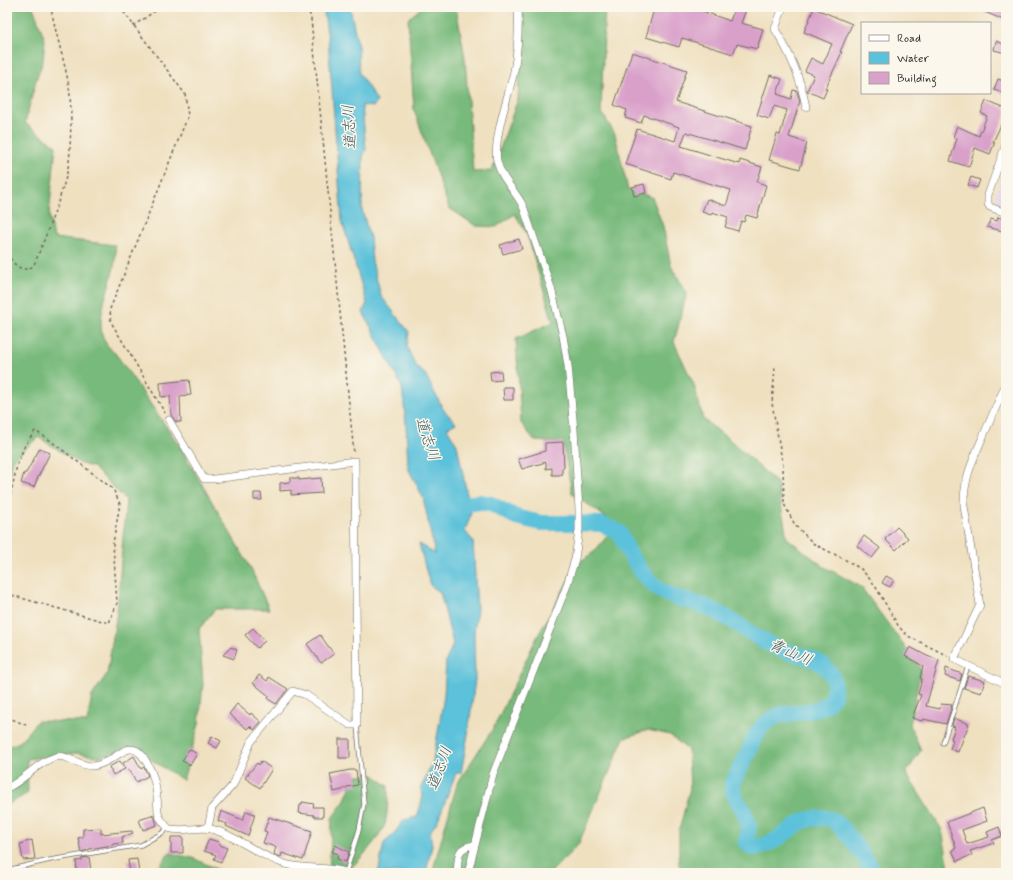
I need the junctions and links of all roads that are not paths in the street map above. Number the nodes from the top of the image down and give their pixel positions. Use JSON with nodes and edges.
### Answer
{"nodes":[{"id":1,"x":518,"y":7,"type":"edge"},
{"id":2,"x":783,"y":7,"type":"edge"},
{"id":3,"x":806,"y":107,"type":"dead end"},
{"id":4,"x":1006,"y":144,"type":"edge"},
{"id":5,"x":1006,"y":213,"type":"edge"},
{"id":6,"x":1006,"y":384,"type":"edge"},
{"id":7,"x":169,"y":420,"type":"road end"},
{"id":8,"x":968,"y":666,"type":"junction"},
{"id":9,"x":1006,"y":684,"type":"edge"},
{"id":10,"x":357,"y":725,"type":"junction"},
{"id":11,"x":943,"y":743,"type":"dead end"},
{"id":12,"x":7,"y":788,"type":"edge"},
{"id":13,"x":168,"y":828,"type":"junction"},
{"id":14,"x":208,"y":828,"type":"junction"},
{"id":15,"x":474,"y":845,"type":"junction"},
{"id":16,"x":7,"y":870,"type":"edge"},
{"id":17,"x":347,"y":872,"type":"edge"},
{"id":18,"x":457,"y":873,"type":"edge"},
{"id":19,"x":468,"y":873,"type":"edge"}],
"edges":[{"from":1,"to":15,"type":"street"},
{"from":2,"to":3,"type":"street"},
{"from":4,"to":5,"type":"street"},
{"from":6,"to":8,"type":"street"},
{"from":7,"to":10,"type":"street"},
{"from":8,"to":9,"type":"street"},
{"from":8,"to":11,"type":"lane"},
{"from":10,"to":14,"type":"street"},
{"from":10,"to":17,"type":"lane"},
{"from":12,"to":13,"type":"street"},
{"from":13,"to":14,"type":"street"},
{"from":13,"to":16,"type":"lane"},
{"from":14,"to":17,"type":"street"},
{"from":15,"to":18,"type":"street"},
{"from":15,"to":19,"type":"street"}]}
